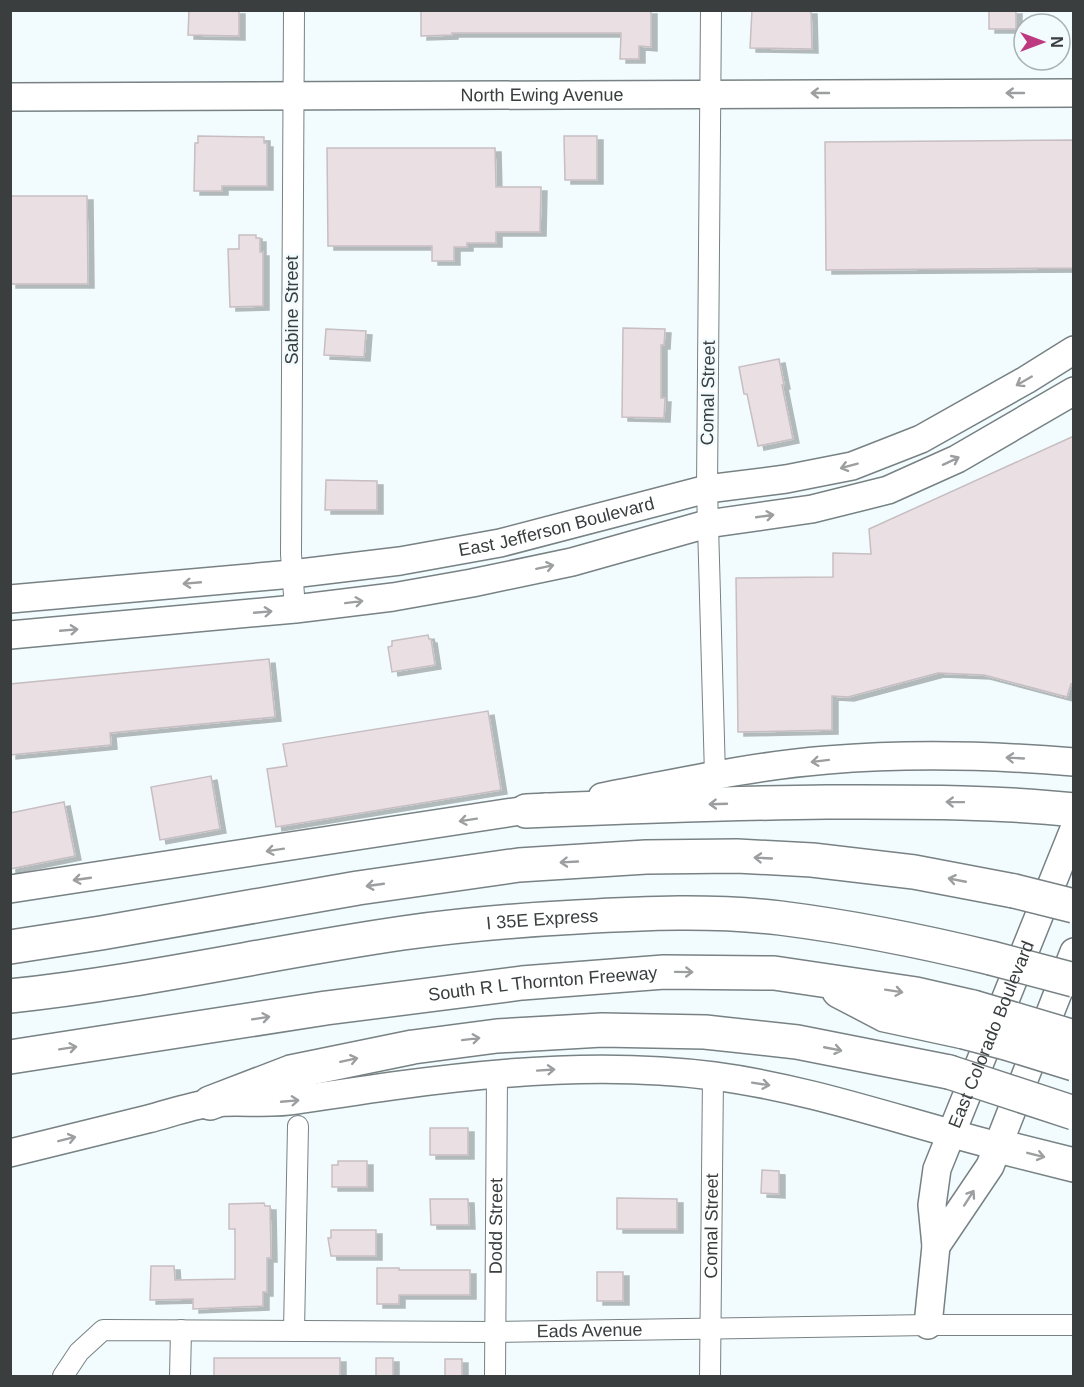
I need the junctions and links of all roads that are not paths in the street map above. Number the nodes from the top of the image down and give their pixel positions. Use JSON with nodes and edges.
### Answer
{"nodes":[{"id":1,"x":294,"y":10,"type":"edge"},
{"id":2,"x":711,"y":10,"type":"edge"},
{"id":3,"x":1074,"y":93,"type":"edge"},
{"id":4,"x":711,"y":94,"type":"junction"},
{"id":5,"x":293,"y":96,"type":"junction"},
{"id":6,"x":10,"y":97,"type":"edge"},
{"id":7,"x":1074,"y":350,"type":"edge"},
{"id":8,"x":1074,"y":391,"type":"edge"},
{"id":9,"x":707,"y":489,"type":"junction"},
{"id":10,"x":707,"y":524,"type":"junction"},
{"id":11,"x":292,"y":574,"type":"junction"},
{"id":12,"x":10,"y":599,"type":"edge"},
{"id":13,"x":296,"y":609,"type":"junction"},
{"id":14,"x":10,"y":635,"type":"edge"},
{"id":15,"x":1074,"y":762,"type":"edge"},
{"id":16,"x":715,"y":775,"type":"junction"},
{"id":17,"x":1074,"y":810,"type":"edge"},
{"id":18,"x":526,"y":811,"type":"junction"},
{"id":19,"x":1074,"y":829,"type":"edge"},
{"id":20,"x":10,"y":889,"type":"edge"},
{"id":21,"x":1074,"y":906,"type":"edge"},
{"id":22,"x":10,"y":947,"type":"edge"},
{"id":23,"x":1074,"y":952,"type":"edge"},
{"id":24,"x":1074,"y":980,"type":"edge"},
{"id":25,"x":10,"y":996,"type":"edge"},
{"id":26,"x":969,"y":1020,"type":"junction"},
{"id":27,"x":1074,"y":1037,"type":"edge"},
{"id":28,"x":10,"y":1057,"type":"edge"},
{"id":29,"x":1074,"y":1064,"type":"edge"},
{"id":30,"x":497,"y":1074,"type":"junction"},
{"id":31,"x":713,"y":1076,"type":"junction"},
{"id":32,"x":210,"y":1104,"type":"junction"},
{"id":33,"x":1074,"y":1113,"type":"edge"},
{"id":34,"x":297,"y":1126,"type":"dead end"},
{"id":35,"x":951,"y":1134,"type":"junction"},
{"id":36,"x":998,"y":1146,"type":"junction"},
{"id":37,"x":10,"y":1153,"type":"edge"},
{"id":38,"x":1074,"y":1165,"type":"edge"},
{"id":39,"x":936,"y":1246,"type":"junction"},
{"id":40,"x":928,"y":1325,"type":"junction"},
{"id":41,"x":1074,"y":1325,"type":"edge"},
{"id":42,"x":710,"y":1328,"type":"junction"},
{"id":43,"x":181,"y":1330,"type":"junction"},
{"id":44,"x":294,"y":1331,"type":"junction"},
{"id":45,"x":496,"y":1332,"type":"junction"},
{"id":46,"x":63,"y":1377,"type":"edge"},
{"id":47,"x":180,"y":1377,"type":"edge"},
{"id":48,"x":495,"y":1377,"type":"edge"},
{"id":49,"x":710,"y":1377,"type":"edge"}],
"edges":[{"from":1,"to":5,"type":"street","name":"Sabine Street"},
{"from":2,"to":4,"type":"street","name":"Comal Street"},
{"from":3,"to":4,"type":"main road","name":"North Ewing Avenue","one_way":true},
{"from":4,"to":5,"type":"main road","name":"North Ewing Avenue"},
{"from":4,"to":9,"type":"street","name":"Comal Street"},
{"from":5,"to":6,"type":"main road","name":"North Ewing Avenue"},
{"from":5,"to":11,"type":"street","name":"Sabine Street"},
{"from":7,"to":9,"type":"main road","name":"East Jefferson Boulevard","one_way":true},
{"from":10,"to":8,"type":"main road","name":"East Jefferson Boulevard","one_way":true},
{"from":9,"to":10,"type":"street","name":"Comal Street"},
{"from":9,"to":11,"type":"main road","name":"East Jefferson Boulevard"},
{"from":13,"to":10,"type":"main road","name":"East Jefferson Boulevard","one_way":true},
{"from":10,"to":16,"type":"street","name":"Comal Street"},
{"from":11,"to":12,"type":"main road","name":"East Jefferson Boulevard","one_way":true},
{"from":11,"to":13,"type":"street","name":"Sabine Street"},
{"from":14,"to":13,"type":"main road","name":"East Jefferson Boulevard","one_way":true},
{"from":15,"to":16,"type":"main road","one_way":true},
{"from":16,"to":18,"type":"main road"},
{"from":17,"to":18,"type":"highway","one_way":true},
{"from":18,"to":20,"type":"main road","one_way":true},
{"from":19,"to":35,"type":"main road","name":"East Colorado Boulevard"},
{"from":21,"to":22,"type":"highway","one_way":true,"bridge":true},
{"from":23,"to":36,"type":"main road","name":"East Colorado Boulevard"},
{"from":24,"to":25,"type":"highway","name":"I 35E Express","bridge":true},
{"from":26,"to":27,"type":"highway","bridge":true},
{"from":28,"to":26,"type":"highway","name":"South R L Thornton Freeway","one_way":true},
{"from":26,"to":29,"type":"highway","bridge":true},
{"from":30,"to":31,"type":"main road","one_way":true},
{"from":32,"to":30,"type":"main road","one_way":true},
{"from":30,"to":45,"type":"street","name":"Dodd Street"},
{"from":31,"to":35,"type":"main road","one_way":true},
{"from":31,"to":42,"type":"street","name":"Comal Street"},
{"from":32,"to":33,"type":"highway","one_way":true,"bridge":true},
{"from":37,"to":32,"type":"main road","one_way":true},
{"from":34,"to":44,"type":"street"},
{"from":35,"to":36,"type":"main road"},
{"from":35,"to":39,"type":"main road","name":"East Colorado Boulevard"},
{"from":36,"to":38,"type":"highway","one_way":true},
{"from":39,"to":36,"type":"main road","name":"East Colorado Boulevard","one_way":true},
{"from":39,"to":40,"type":"main road","name":"East Colorado Boulevard"},
{"from":40,"to":41,"type":"street","name":"Eads Avenue"},
{"from":40,"to":42,"type":"street","name":"Eads Avenue"},
{"from":42,"to":45,"type":"street","name":"Eads Avenue"},
{"from":42,"to":49,"type":"street","name":"Comal Street"},
{"from":43,"to":44,"type":"street","name":"Eads Avenue"},
{"from":43,"to":46,"type":"street","name":"Eads Avenue"},
{"from":43,"to":47,"type":"street"},
{"from":44,"to":45,"type":"street","name":"Eads Avenue"},
{"from":45,"to":48,"type":"street","name":"Dodd Street"}]}
